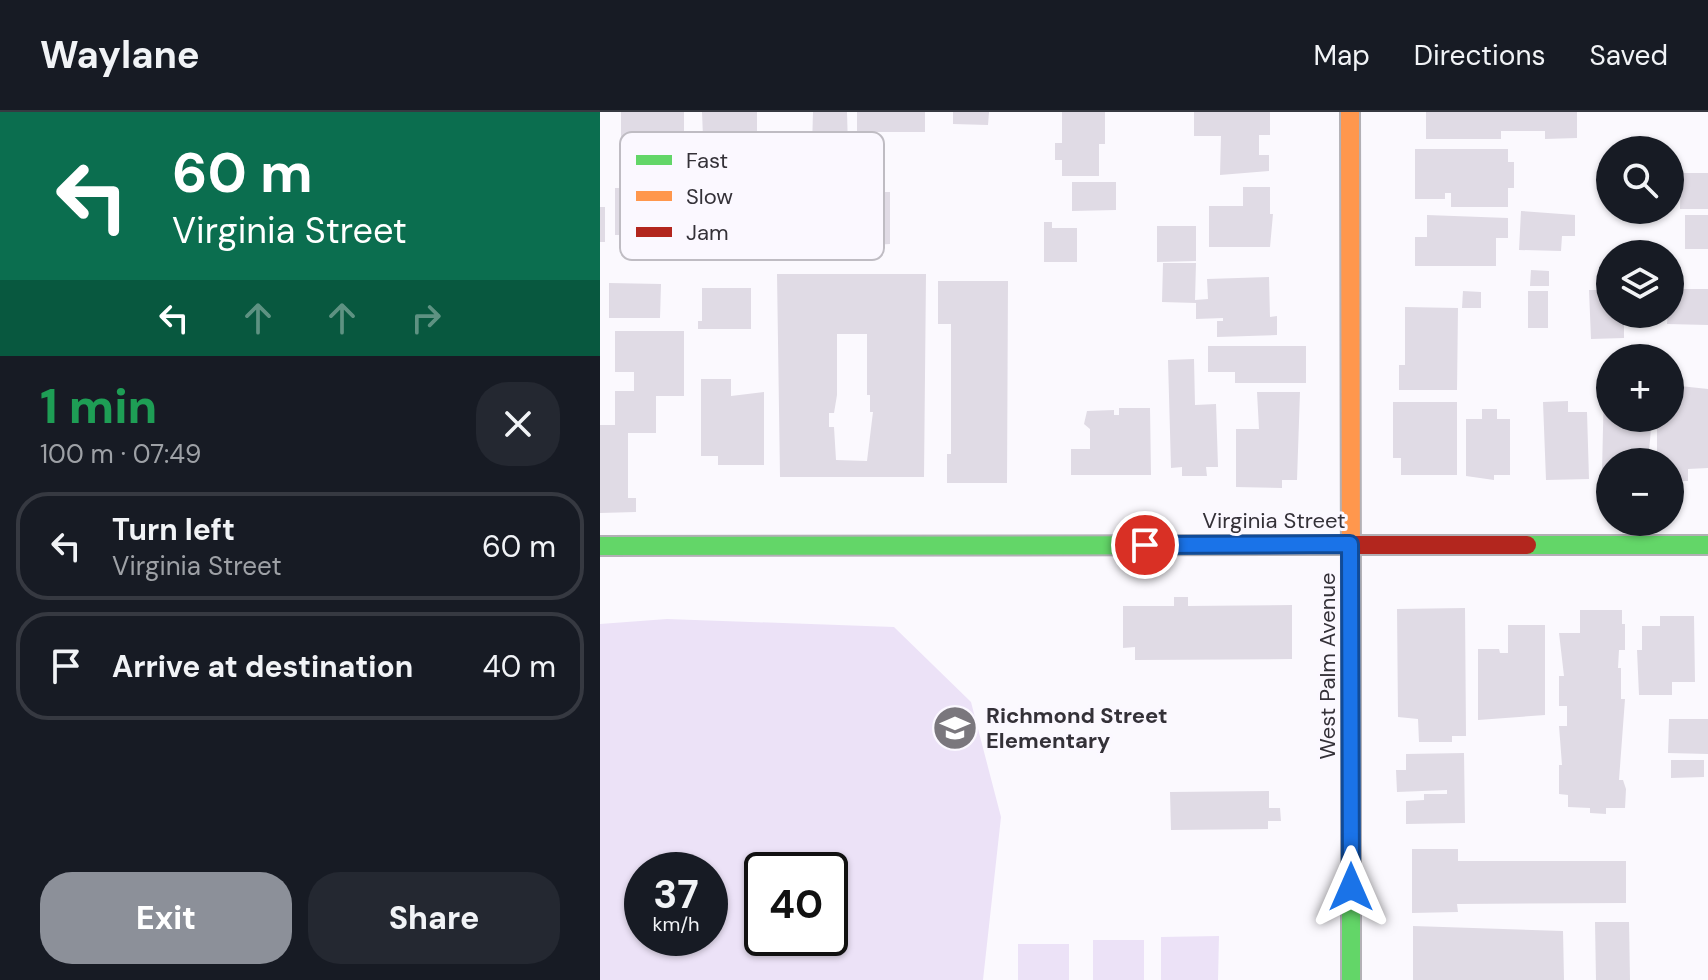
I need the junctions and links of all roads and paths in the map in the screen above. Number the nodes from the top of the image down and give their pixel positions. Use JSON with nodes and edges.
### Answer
{"nodes":[{"id":1,"x":1350,"y":112,"type":"edge"},
{"id":2,"x":1350,"y":544,"type":"junction"},
{"id":3,"x":1708,"y":545,"type":"edge"},
{"id":4,"x":600,"y":546,"type":"edge"},
{"id":5,"x":1351,"y":980,"type":"edge"}],
"edges":[{"from":1,"to":2,"type":"street","name":"West Palm Avenue"},
{"from":2,"to":3,"type":"street","name":"Virginia Street"},
{"from":2,"to":4,"type":"street","name":"Virginia Street"},
{"from":2,"to":5,"type":"street","name":"West Palm Avenue"}]}
